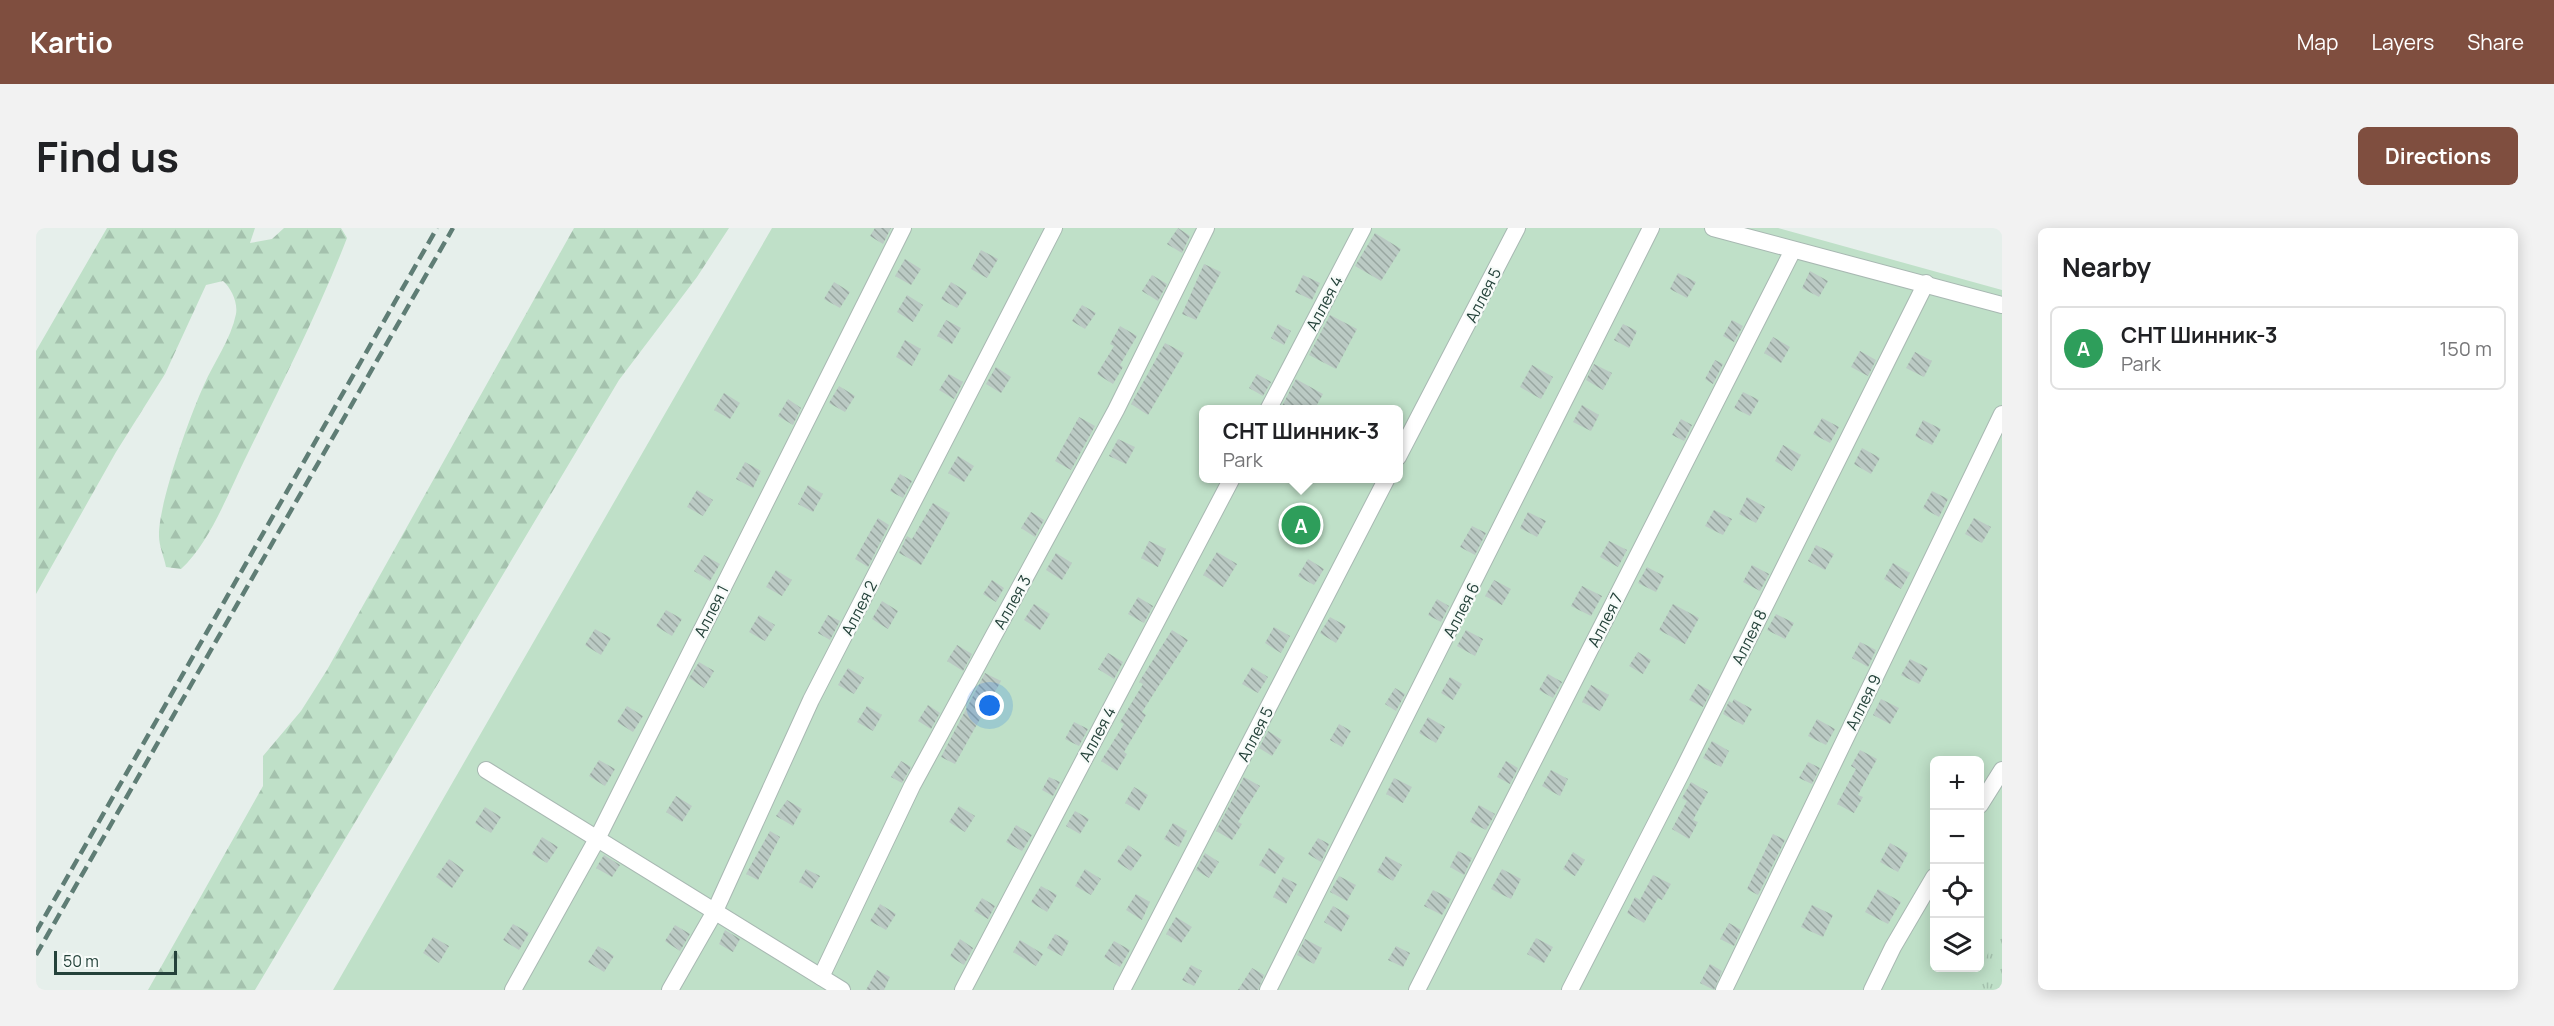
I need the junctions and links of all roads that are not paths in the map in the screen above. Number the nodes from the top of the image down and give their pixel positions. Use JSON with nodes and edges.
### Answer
{"nodes":[{"id":1,"x":903,"y":228,"type":"edge"},
{"id":2,"x":1054,"y":228,"type":"edge"},
{"id":3,"x":1206,"y":228,"type":"edge"},
{"id":4,"x":1363,"y":228,"type":"edge"},
{"id":5,"x":1517,"y":228,"type":"edge"},
{"id":6,"x":1651,"y":228,"type":"edge"},
{"id":7,"x":1713,"y":228,"type":"edge"},
{"id":8,"x":1793,"y":250,"type":"junction"},
{"id":9,"x":1926,"y":283,"type":"junction"},
{"id":10,"x":2002,"y":305,"type":"edge"},
{"id":11,"x":1271,"y":405,"type":"edge"},
{"id":12,"x":2002,"y":414,"type":"edge"},
{"id":13,"x":1403,"y":447,"type":"edge"},
{"id":14,"x":1229,"y":483,"type":"edge"},
{"id":15,"x":1385,"y":483,"type":"edge"},
{"id":16,"x":486,"y":770,"type":"dead end"},
{"id":17,"x":2002,"y":770,"type":"edge"},
{"id":18,"x":1984,"y":799,"type":"edge"},
{"id":19,"x":597,"y":839,"type":"junction"},
{"id":20,"x":1930,"y":885,"type":"edge"},
{"id":21,"x":714,"y":913,"type":"junction"},
{"id":22,"x":832,"y":985,"type":"edge"},
{"id":23,"x":513,"y":990,"type":"edge"},
{"id":24,"x":670,"y":990,"type":"edge"},
{"id":25,"x":963,"y":990,"type":"edge"},
{"id":26,"x":1122,"y":990,"type":"edge"},
{"id":27,"x":1268,"y":990,"type":"edge"},
{"id":28,"x":1417,"y":990,"type":"edge"},
{"id":29,"x":1570,"y":990,"type":"edge"},
{"id":30,"x":1724,"y":990,"type":"edge"},
{"id":31,"x":1872,"y":990,"type":"edge"}],
"edges":[{"from":1,"to":19,"type":"lane","name":"Аллея 1"},
{"from":2,"to":21,"type":"lane","name":"Аллея 2"},
{"from":3,"to":22,"type":"lane","name":"Аллея 3"},
{"from":4,"to":11,"type":"lane","name":"Аллея 4"},
{"from":5,"to":13,"type":"lane","name":"Аллея 5"},
{"from":6,"to":27,"type":"lane","name":"Аллея 6"},
{"from":7,"to":8,"type":"lane"},
{"from":8,"to":9,"type":"lane"},
{"from":8,"to":28,"type":"lane","name":"Аллея 7"},
{"from":9,"to":10,"type":"lane"},
{"from":9,"to":29,"type":"lane","name":"Аллея 8"},
{"from":12,"to":30,"type":"lane","name":"Аллея 9"},
{"from":14,"to":25,"type":"lane","name":"Аллея 4"},
{"from":15,"to":26,"type":"lane","name":"Аллея 5"},
{"from":16,"to":19,"type":"lane"},
{"from":17,"to":18,"type":"lane"},
{"from":19,"to":21,"type":"lane"},
{"from":19,"to":23,"type":"lane","name":"Аллея 1"},
{"from":20,"to":31,"type":"lane"},
{"from":21,"to":22,"type":"lane"},
{"from":21,"to":24,"type":"lane","name":"Аллея 2"}]}
